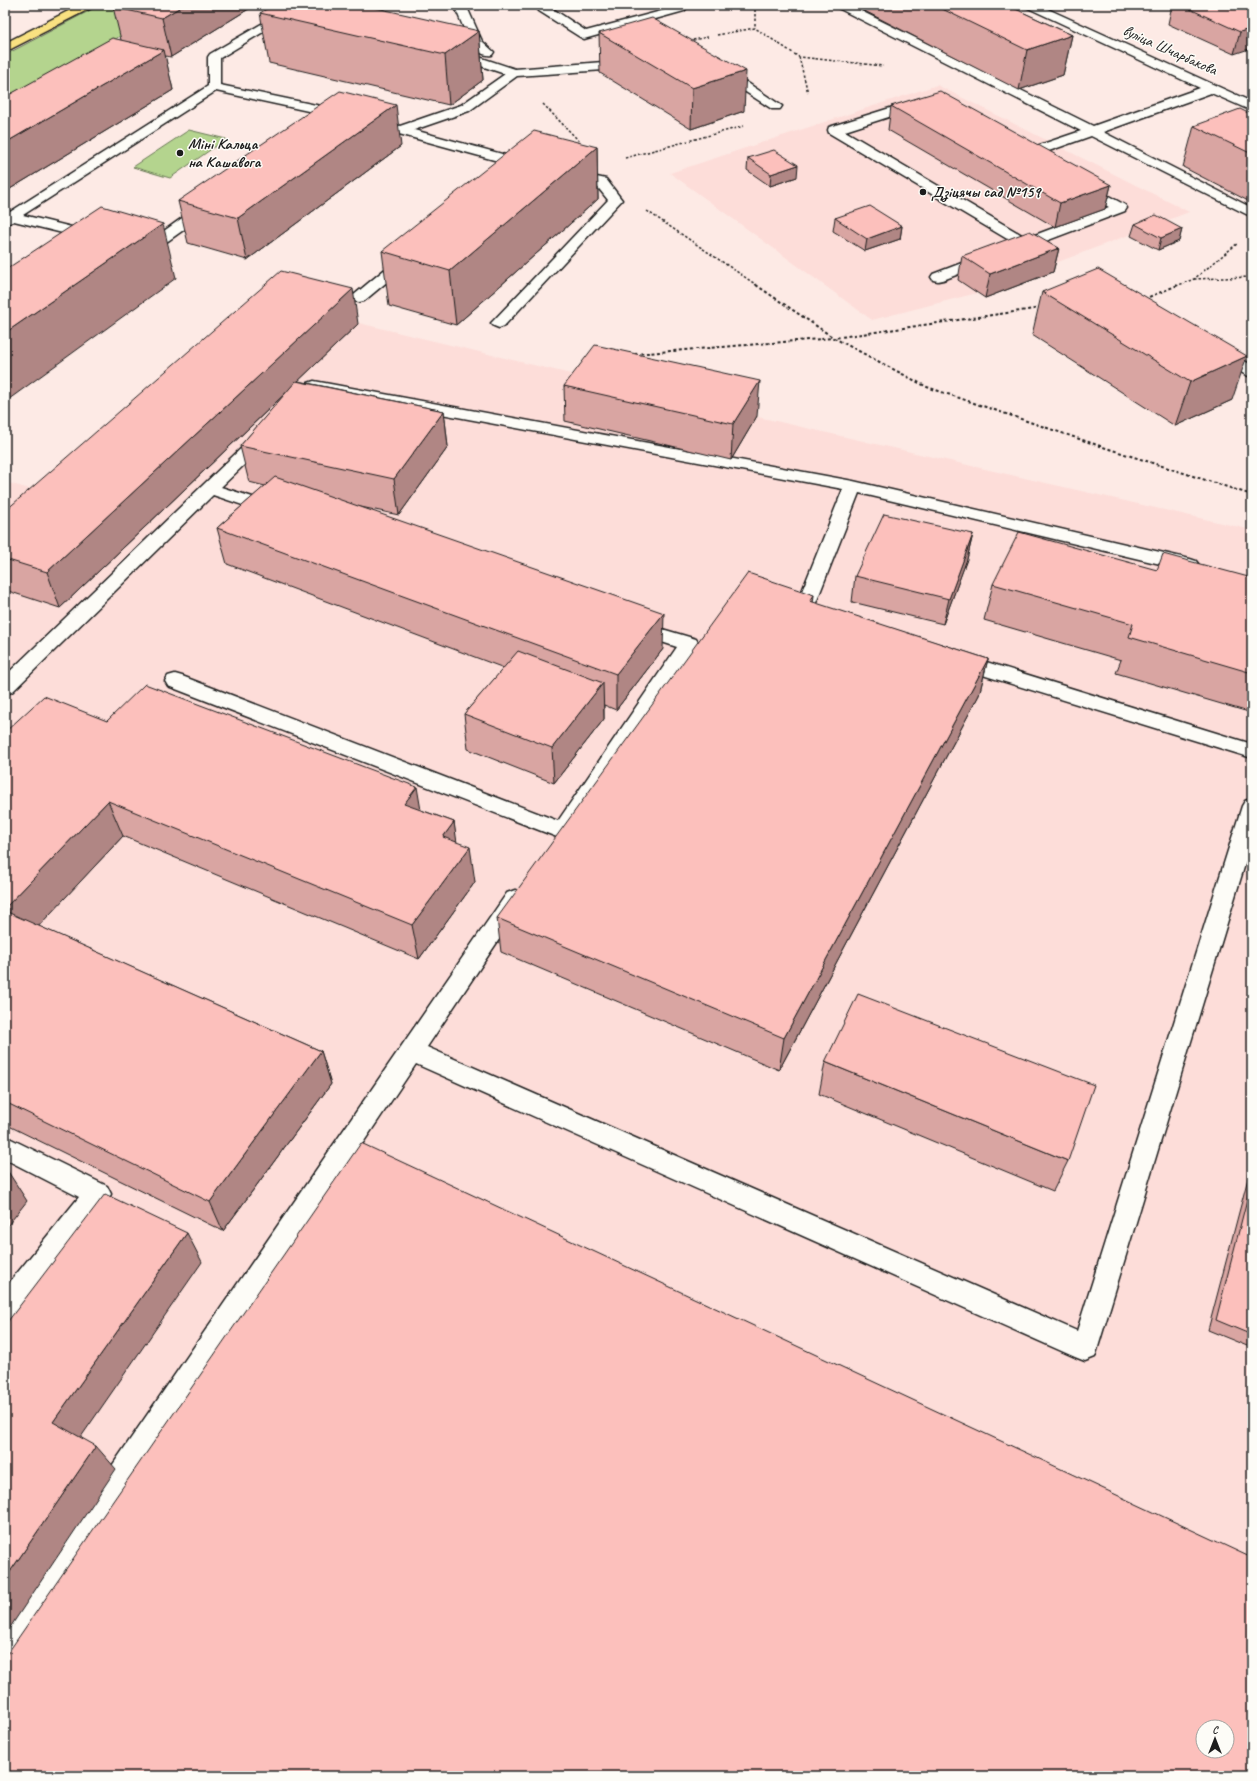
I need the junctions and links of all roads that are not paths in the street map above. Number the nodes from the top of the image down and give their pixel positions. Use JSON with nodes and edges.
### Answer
{"nodes":[{"id":1,"x":89,"y":5,"type":"edge"},
{"id":2,"x":302,"y":5,"type":"edge"},
{"id":3,"x":460,"y":5,"type":"edge"},
{"id":4,"x":541,"y":5,"type":"edge"},
{"id":5,"x":840,"y":5,"type":"edge"},
{"id":6,"x":1030,"y":5,"type":"edge"},
{"id":7,"x":680,"y":9,"type":"dead end"},
{"id":8,"x":677,"y":44,"type":"edge"},
{"id":9,"x":5,"y":48,"type":"edge"},
{"id":10,"x":438,"y":48,"type":"edge"},
{"id":11,"x":710,"y":64,"type":"edge"},
{"id":12,"x":514,"y":73,"type":"junction"},
{"id":13,"x":214,"y":87,"type":"junction"},
{"id":14,"x":1211,"y":88,"type":"junction"},
{"id":15,"x":932,"y":104,"type":"edge"},
{"id":16,"x":776,"y":106,"type":"road end"},
{"id":17,"x":1252,"y":106,"type":"edge"},
{"id":18,"x":336,"y":113,"type":"junction"},
{"id":19,"x":324,"y":122,"type":"edge"},
{"id":20,"x":401,"y":130,"type":"junction"},
{"id":21,"x":1092,"y":131,"type":"junction"},
{"id":22,"x":1011,"y":148,"type":"edge"},
{"id":23,"x":1024,"y":155,"type":"junction"},
{"id":24,"x":519,"y":163,"type":"junction"},
{"id":25,"x":1038,"y":163,"type":"edge"},
{"id":26,"x":534,"y":167,"type":"edge"},
{"id":27,"x":556,"y":172,"type":"edge"},
{"id":28,"x":501,"y":178,"type":"edge"},
{"id":29,"x":1072,"y":182,"type":"edge"},
{"id":30,"x":216,"y":199,"type":"edge"},
{"id":31,"x":1252,"y":213,"type":"edge"},
{"id":32,"x":8,"y":217,"type":"edge"},
{"id":33,"x":105,"y":239,"type":"edge"},
{"id":34,"x":127,"y":243,"type":"edge"},
{"id":35,"x":1026,"y":244,"type":"junction"},
{"id":36,"x":418,"y":248,"type":"edge"},
{"id":37,"x":938,"y":277,"type":"dead end"},
{"id":38,"x":360,"y":298,"type":"dead end"},
{"id":39,"x":499,"y":323,"type":"dead end"},
{"id":40,"x":1204,"y":345,"type":"edge"},
{"id":41,"x":1252,"y":372,"type":"edge"},
{"id":42,"x":303,"y":396,"type":"edge"},
{"id":43,"x":276,"y":424,"type":"edge"},
{"id":44,"x":853,"y":486,"type":"junction"},
{"id":45,"x":210,"y":489,"type":"junction"},
{"id":46,"x":294,"y":516,"type":"edge"},
{"id":47,"x":1206,"y":568,"type":"edge"},
{"id":48,"x":613,"y":619,"type":"edge"},
{"id":49,"x":824,"y":620,"type":"edge"},
{"id":50,"x":939,"y":655,"type":"edge"},
{"id":51,"x":176,"y":680,"type":"dead end"},
{"id":52,"x":5,"y":687,"type":"edge"},
{"id":53,"x":1252,"y":751,"type":"edge"},
{"id":54,"x":1252,"y":806,"type":"edge"},
{"id":55,"x":562,"y":831,"type":"junction"},
{"id":56,"x":548,"y":851,"type":"edge"},
{"id":57,"x":526,"y":883,"type":"edge"},
{"id":58,"x":411,"y":1051,"type":"junction"},
{"id":59,"x":5,"y":1146,"type":"edge"},
{"id":60,"x":5,"y":1309,"type":"edge"},
{"id":61,"x":5,"y":1648,"type":"edge"}],
"edges":[{"from":1,"to":9,"type":"main road"},
{"from":2,"to":13,"type":"street"},
{"from":3,"to":12,"type":"street"},
{"from":4,"to":7,"type":"street"},
{"from":5,"to":21,"type":"street"},
{"from":6,"to":14,"type":"street","name":"вуліца Шчарбакова"},
{"from":8,"to":12,"type":"street"},
{"from":10,"to":12,"type":"street"},
{"from":11,"to":16,"type":"street"},
{"from":12,"to":20,"type":"street"},
{"from":13,"to":18,"type":"street"},
{"from":13,"to":32,"type":"street"},
{"from":14,"to":17,"type":"street","name":"вуліца Шчарбакова"},
{"from":14,"to":21,"type":"street"},
{"from":15,"to":35,"type":"street"},
{"from":18,"to":19,"type":"street"},
{"from":18,"to":20,"type":"street"},
{"from":20,"to":24,"type":"street"},
{"from":21,"to":23,"type":"street"},
{"from":21,"to":31,"type":"street"},
{"from":22,"to":23,"type":"street"},
{"from":23,"to":25,"type":"street"},
{"from":24,"to":26,"type":"street"},
{"from":24,"to":28,"type":"street"},
{"from":27,"to":39,"type":"street"},
{"from":29,"to":35,"type":"street"},
{"from":30,"to":34,"type":"street"},
{"from":32,"to":33,"type":"street"},
{"from":35,"to":37,"type":"street"},
{"from":36,"to":38,"type":"street"},
{"from":40,"to":41,"type":"street"},
{"from":42,"to":44,"type":"street"},
{"from":43,"to":45,"type":"street"},
{"from":44,"to":47,"type":"street"},
{"from":44,"to":49,"type":"street"},
{"from":45,"to":46,"type":"street"},
{"from":45,"to":52,"type":"street"},
{"from":48,"to":55,"type":"street"},
{"from":50,"to":53,"type":"street"},
{"from":51,"to":55,"type":"street"},
{"from":54,"to":58,"type":"street"},
{"from":55,"to":56,"type":"street"},
{"from":57,"to":58,"type":"street"},
{"from":58,"to":61,"type":"street"},
{"from":59,"to":60,"type":"street"}]}
